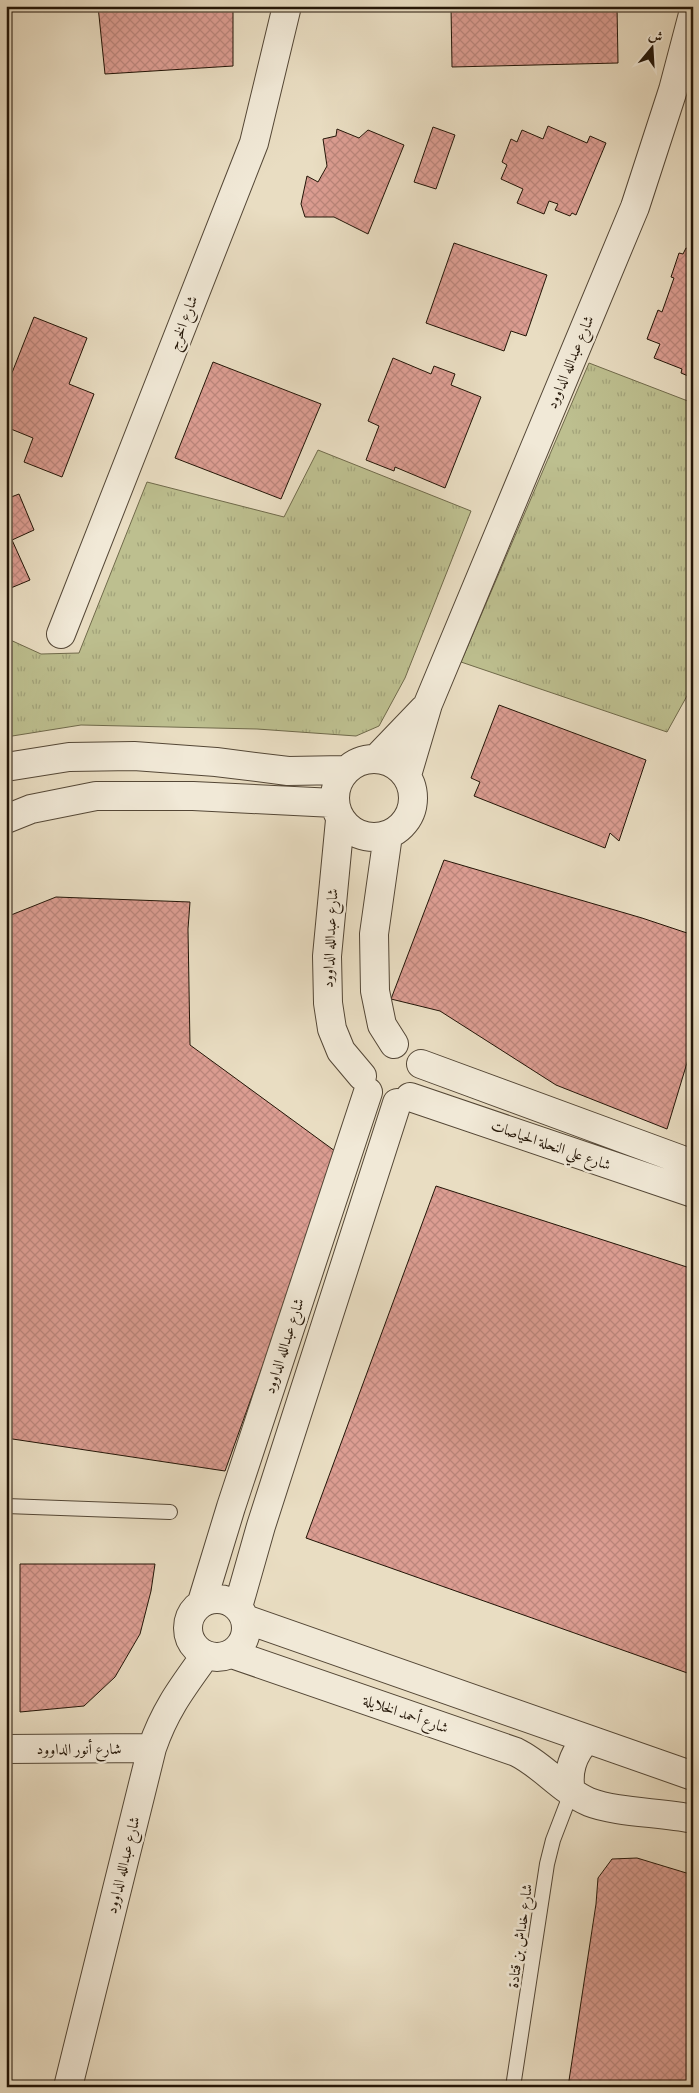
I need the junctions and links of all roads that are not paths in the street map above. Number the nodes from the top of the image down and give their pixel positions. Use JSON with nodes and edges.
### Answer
{"nodes":[{"id":1,"x":286,"y":6,"type":"edge"},
{"id":2,"x":693,"y":14,"type":"edge"},
{"id":3,"x":61,"y":634,"type":"dead end"},
{"id":4,"x":428,"y":704,"type":"junction"},
{"id":5,"x":377,"y":758,"type":"junction"},
{"id":6,"x":6,"y":767,"type":"edge"},
{"id":7,"x":345,"y":770,"type":"junction"},
{"id":8,"x":407,"y":776,"type":"junction"},
{"id":9,"x":337,"y":812,"type":"junction"},
{"id":10,"x":6,"y":819,"type":"edge"},
{"id":11,"x":388,"y":835,"type":"junction"},
{"id":12,"x":394,"y":1044,"type":"junction"},
{"id":13,"x":421,"y":1064,"type":"junction"},
{"id":14,"x":365,"y":1084,"type":"junction"},
{"id":15,"x":404,"y":1100,"type":"junction"},
{"id":16,"x":693,"y":1164,"type":"edge"},
{"id":17,"x":693,"y":1193,"type":"edge"},
{"id":18,"x":6,"y":1506,"type":"edge"},
{"id":19,"x":170,"y":1512,"type":"dead end"},
{"id":20,"x":202,"y":1602,"type":"junction"},
{"id":21,"x":242,"y":1613,"type":"junction"},
{"id":22,"x":219,"y":1655,"type":"junction"},
{"id":23,"x":586,"y":1738,"type":"junction"},
{"id":24,"x":152,"y":1748,"type":"junction"},
{"id":25,"x":6,"y":1749,"type":"edge"},
{"id":26,"x":693,"y":1776,"type":"edge"},
{"id":27,"x":571,"y":1793,"type":"junction"},
{"id":28,"x":693,"y":1820,"type":"edge"},
{"id":29,"x":68,"y":2087,"type":"edge"},
{"id":30,"x":513,"y":2087,"type":"edge"}],
"edges":[{"from":1,"to":3,"type":"street","name":"شارع الخرج"},
{"from":2,"to":4,"type":"street","name":"شارع عبدالله الداوود"},
{"from":4,"to":5,"type":"street","name":"شارع عبدالله الداوود"},
{"from":4,"to":8,"type":"street","name":"شارع عبدالله الداوود"},
{"from":5,"to":7,"type":"street"},
{"from":5,"to":8,"type":"street"},
{"from":6,"to":7,"type":"street"},
{"from":7,"to":9,"type":"street"},
{"from":8,"to":11,"type":"street"},
{"from":9,"to":10,"type":"street"},
{"from":9,"to":11,"type":"street"},
{"from":9,"to":14,"type":"street","name":"شارع عبدالله الداوود"},
{"from":11,"to":12,"type":"street"},
{"from":12,"to":13,"type":"street"},
{"from":12,"to":14,"type":"street"},
{"from":13,"to":15,"type":"street"},
{"from":13,"to":16,"type":"street","name":"شارع علي النحلة الحياصات"},
{"from":14,"to":15,"type":"street"},
{"from":14,"to":20,"type":"street","name":"شارع عبدالله الداوود"},
{"from":15,"to":17,"type":"street","name":"شارع علي النحلة الحياصات"},
{"from":15,"to":21,"type":"street"},
{"from":18,"to":19,"type":"lane"},
{"from":20,"to":21,"type":"street"},
{"from":20,"to":22,"type":"street"},
{"from":21,"to":22,"type":"street"},
{"from":21,"to":23,"type":"street"},
{"from":22,"to":24,"type":"street","name":"شارع عبدالله الداوود"},
{"from":22,"to":27,"type":"street","name":"شارع أحمد الخلايلة"},
{"from":23,"to":26,"type":"street"},
{"from":23,"to":27,"type":"street"},
{"from":24,"to":25,"type":"street","name":"شارع أنور الداوود"},
{"from":24,"to":29,"type":"street","name":"شارع عبدالله الداوود"},
{"from":27,"to":28,"type":"street","name":"شارع أحمد الخلايلة"},
{"from":27,"to":30,"type":"lane","name":"شارع خداش بن قتادة"}]}
